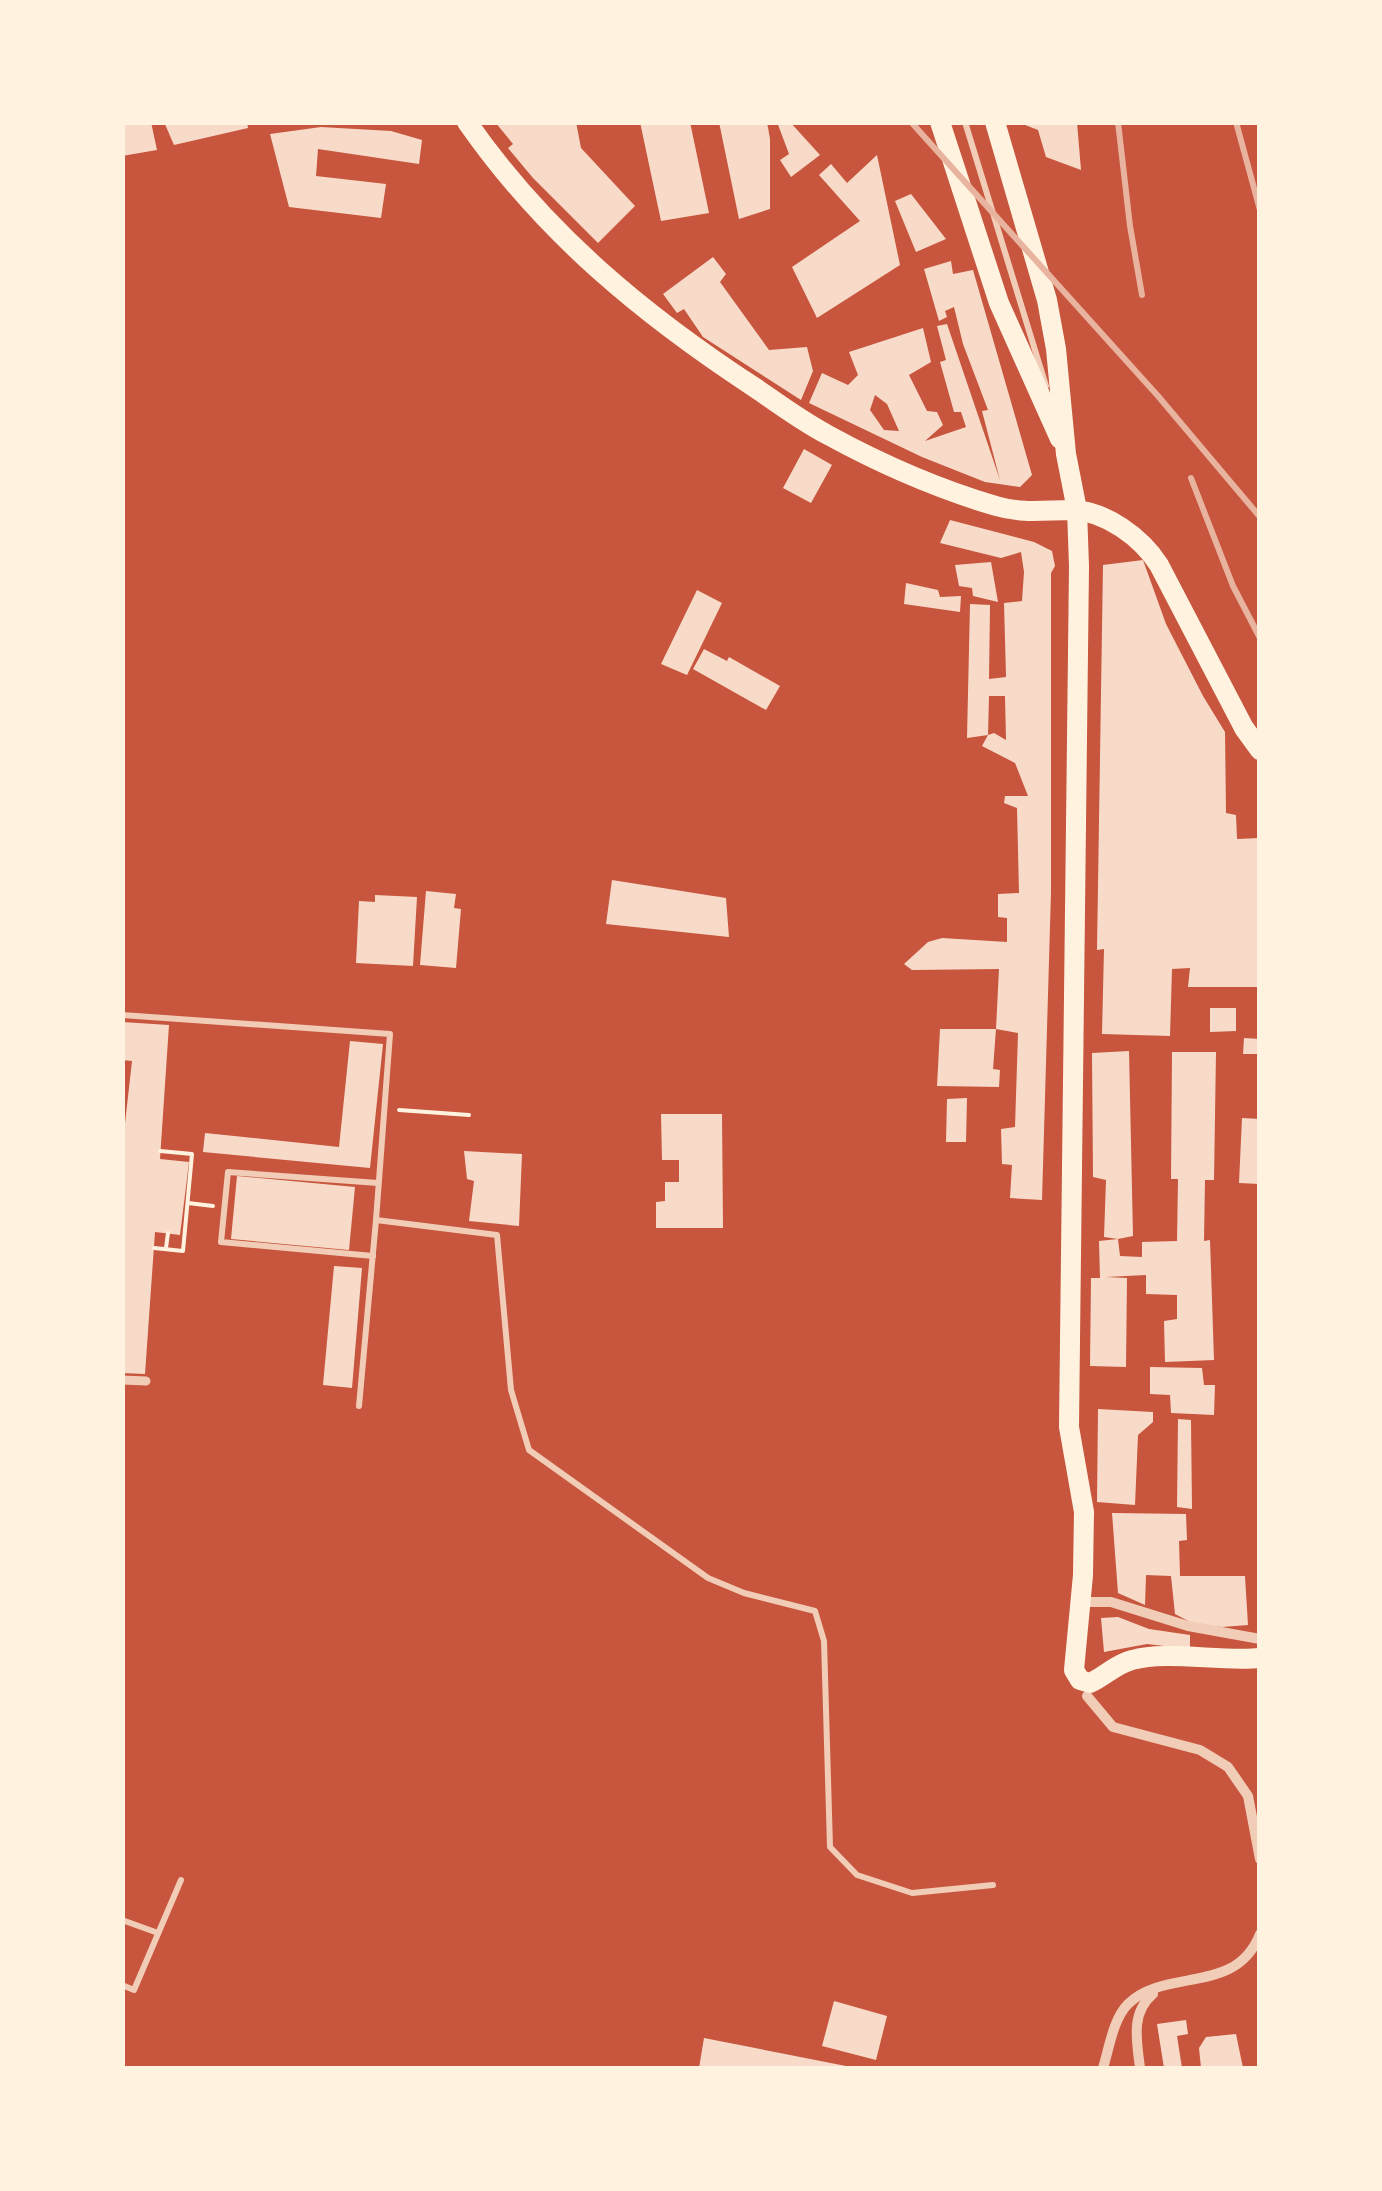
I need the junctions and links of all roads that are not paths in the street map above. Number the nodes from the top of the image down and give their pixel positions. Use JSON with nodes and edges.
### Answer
{"nodes":[{"id":1,"x":468,"y":122,"type":"edge"},
{"id":2,"x":940,"y":122,"type":"edge"},
{"id":3,"x":965,"y":122,"type":"edge"},
{"id":4,"x":995,"y":122,"type":"edge"},
{"id":5,"x":1066,"y":454,"type":"junction"},
{"id":6,"x":1077,"y":510,"type":"junction"},
{"id":7,"x":1260,"y":750,"type":"edge"},
{"id":8,"x":122,"y":1014,"type":"edge"},
{"id":9,"x":378,"y":1183,"type":"junction"},
{"id":10,"x":376,"y":1220,"type":"junction"},
{"id":11,"x":373,"y":1256,"type":"junction"},
{"id":12,"x":122,"y":1380,"type":"edge"},
{"id":13,"x":146,"y":1381,"type":"dead end"},
{"id":14,"x":360,"y":1406,"type":"dead end"},
{"id":15,"x":1088,"y":1602,"type":"dead end"},
{"id":16,"x":1260,"y":1639,"type":"edge"},
{"id":17,"x":1260,"y":1658,"type":"edge"},
{"id":18,"x":1087,"y":1696,"type":"dead end"},
{"id":19,"x":1260,"y":1859,"type":"edge"},
{"id":20,"x":181,"y":1880,"type":"dead end"},
{"id":21,"x":993,"y":1885,"type":"dead end"},
{"id":22,"x":122,"y":1920,"type":"edge"},
{"id":23,"x":158,"y":1933,"type":"junction"},
{"id":24,"x":1260,"y":1934,"type":"edge"},
{"id":25,"x":124,"y":1986,"type":"edge"},
{"id":26,"x":1172,"y":1986,"type":"junction"},
{"id":27,"x":122,"y":1996,"type":"edge"},
{"id":28,"x":1102,"y":2068,"type":"edge"},
{"id":29,"x":1140,"y":2068,"type":"edge"}],
"edges":[{"from":1,"to":6,"type":"main road"},
{"from":2,"to":5,"type":"main road"},
{"from":3,"to":5,"type":"lane"},
{"from":4,"to":5,"type":"main road"},
{"from":5,"to":6,"type":"main road"},
{"from":6,"to":7,"type":"main road"},
{"from":6,"to":17,"type":"main road"},
{"from":8,"to":9,"type":"lane"},
{"from":9,"to":10,"type":"lane"},
{"from":9,"to":11,"type":"lane"},
{"from":10,"to":11,"type":"lane"},
{"from":10,"to":21,"type":"lane"},
{"from":11,"to":14,"type":"lane"},
{"from":12,"to":13,"type":"street"},
{"from":15,"to":16,"type":"street"},
{"from":18,"to":19,"type":"street"},
{"from":20,"to":23,"type":"lane"},
{"from":22,"to":23,"type":"lane"},
{"from":23,"to":25,"type":"lane"},
{"from":24,"to":26,"type":"street"},
{"from":25,"to":27,"type":"lane"},
{"from":26,"to":28,"type":"street"},
{"from":26,"to":29,"type":"street"}]}
